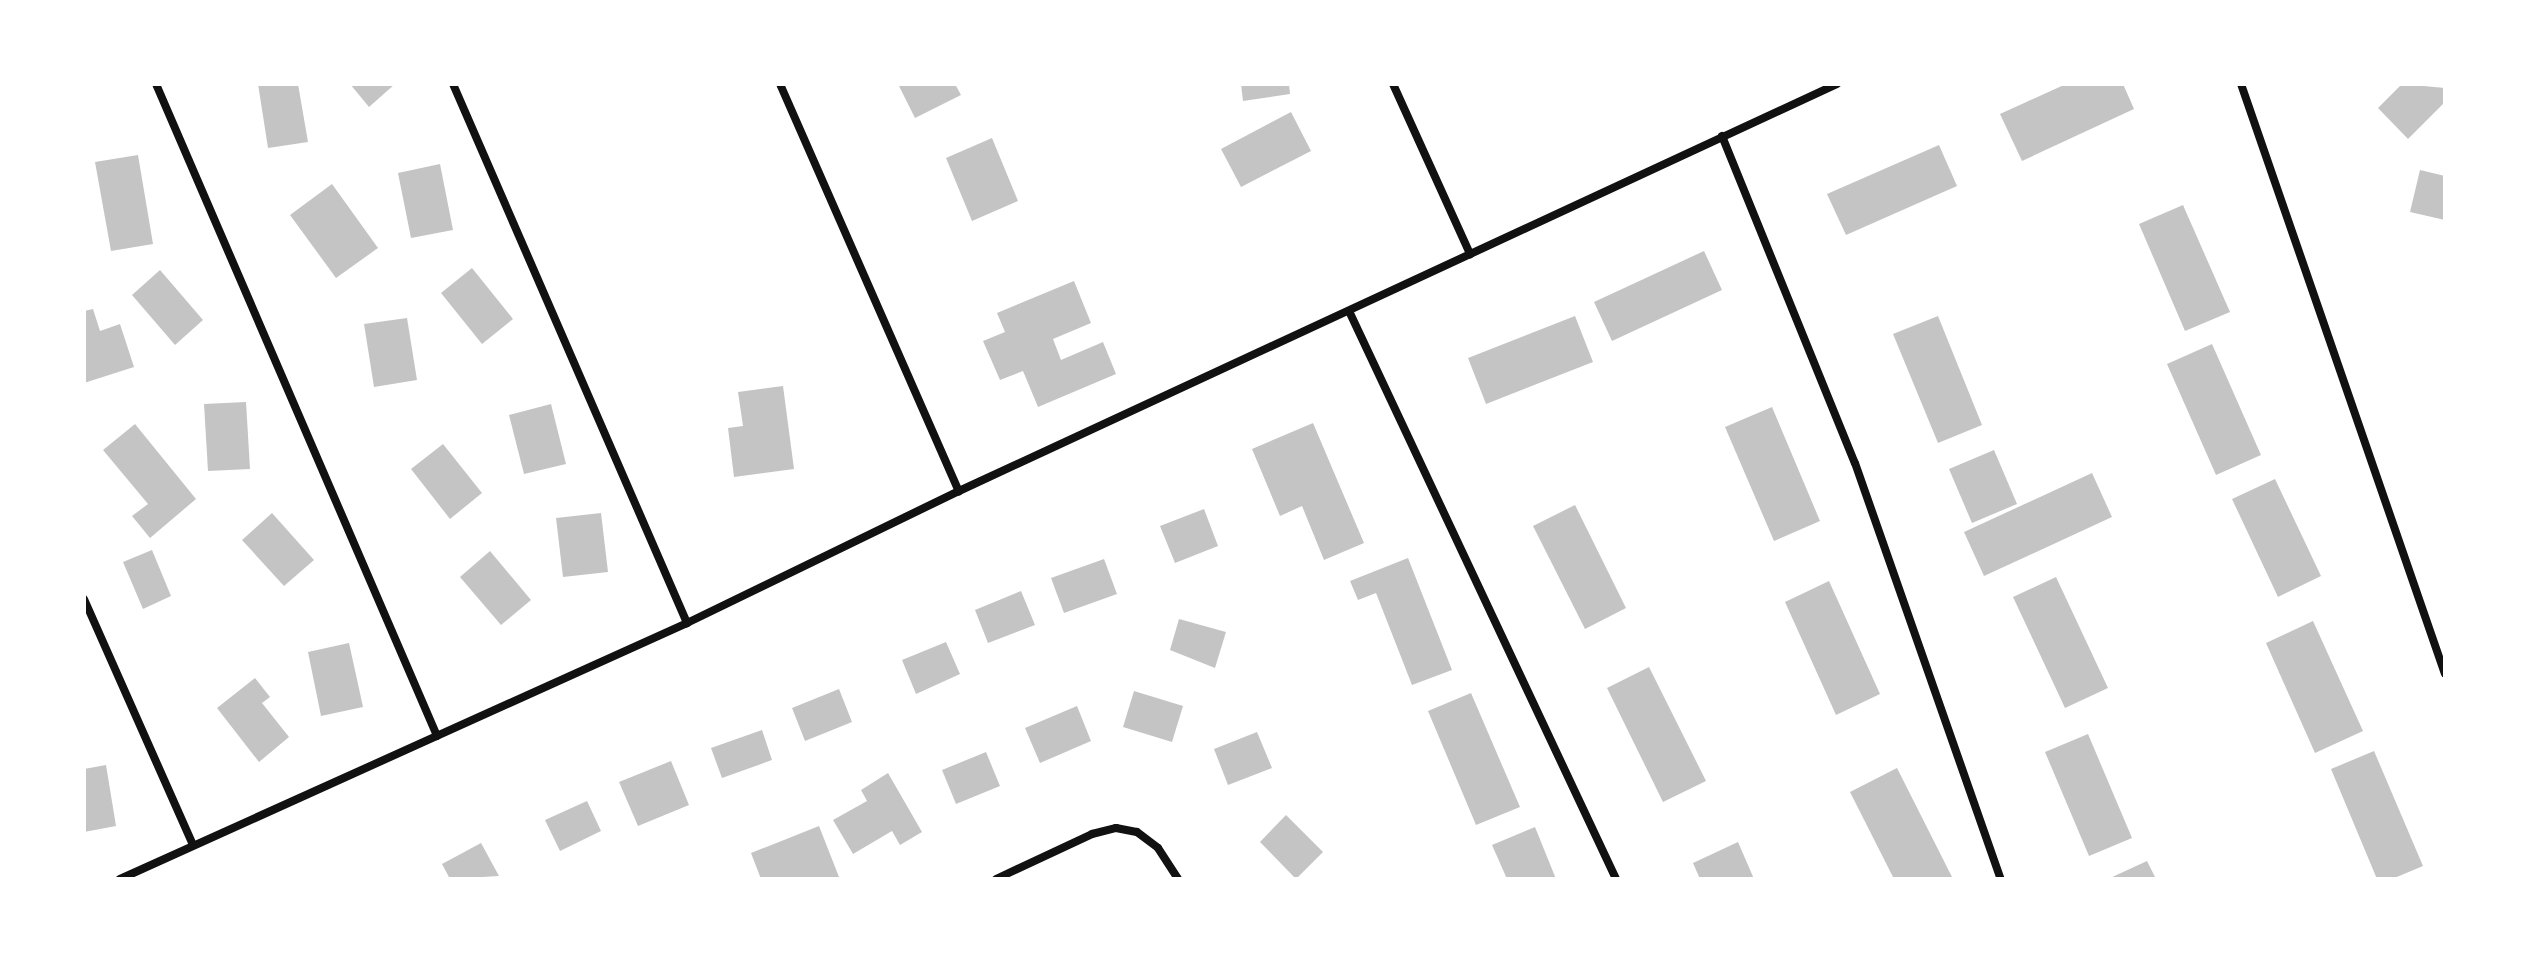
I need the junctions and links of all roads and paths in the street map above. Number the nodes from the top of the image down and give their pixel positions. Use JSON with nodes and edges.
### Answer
{"nodes":[{"id":1,"x":156,"y":84,"type":"edge"},
{"id":2,"x":453,"y":84,"type":"edge"},
{"id":3,"x":780,"y":84,"type":"edge"},
{"id":4,"x":1393,"y":84,"type":"edge"},
{"id":5,"x":1837,"y":84,"type":"edge"},
{"id":6,"x":2241,"y":84,"type":"edge"},
{"id":7,"x":1722,"y":136,"type":"junction"},
{"id":8,"x":1470,"y":254,"type":"junction"},
{"id":9,"x":1349,"y":311,"type":"junction"},
{"id":10,"x":959,"y":491,"type":"junction"},
{"id":11,"x":84,"y":599,"type":"edge"},
{"id":12,"x":687,"y":623,"type":"junction"},
{"id":13,"x":2445,"y":674,"type":"edge"},
{"id":14,"x":437,"y":736,"type":"junction"},
{"id":15,"x":193,"y":845,"type":"junction"},
{"id":16,"x":120,"y":879,"type":"edge"},
{"id":17,"x":996,"y":879,"type":"edge"},
{"id":18,"x":1178,"y":879,"type":"edge"},
{"id":19,"x":1616,"y":879,"type":"edge"},
{"id":20,"x":2001,"y":879,"type":"edge"}],
"edges":[{"from":1,"to":14,"type":"street"},
{"from":2,"to":12,"type":"street"},
{"from":3,"to":10,"type":"street"},
{"from":4,"to":8,"type":"street"},
{"from":5,"to":7,"type":"street"},
{"from":6,"to":13,"type":"street"},
{"from":7,"to":8,"type":"street"},
{"from":7,"to":20,"type":"street"},
{"from":8,"to":9,"type":"street"},
{"from":9,"to":10,"type":"street"},
{"from":9,"to":19,"type":"street"},
{"from":10,"to":12,"type":"street"},
{"from":11,"to":15,"type":"street"},
{"from":12,"to":14,"type":"street"},
{"from":14,"to":15,"type":"street"},
{"from":15,"to":16,"type":"street"},
{"from":17,"to":18,"type":"street"}]}
